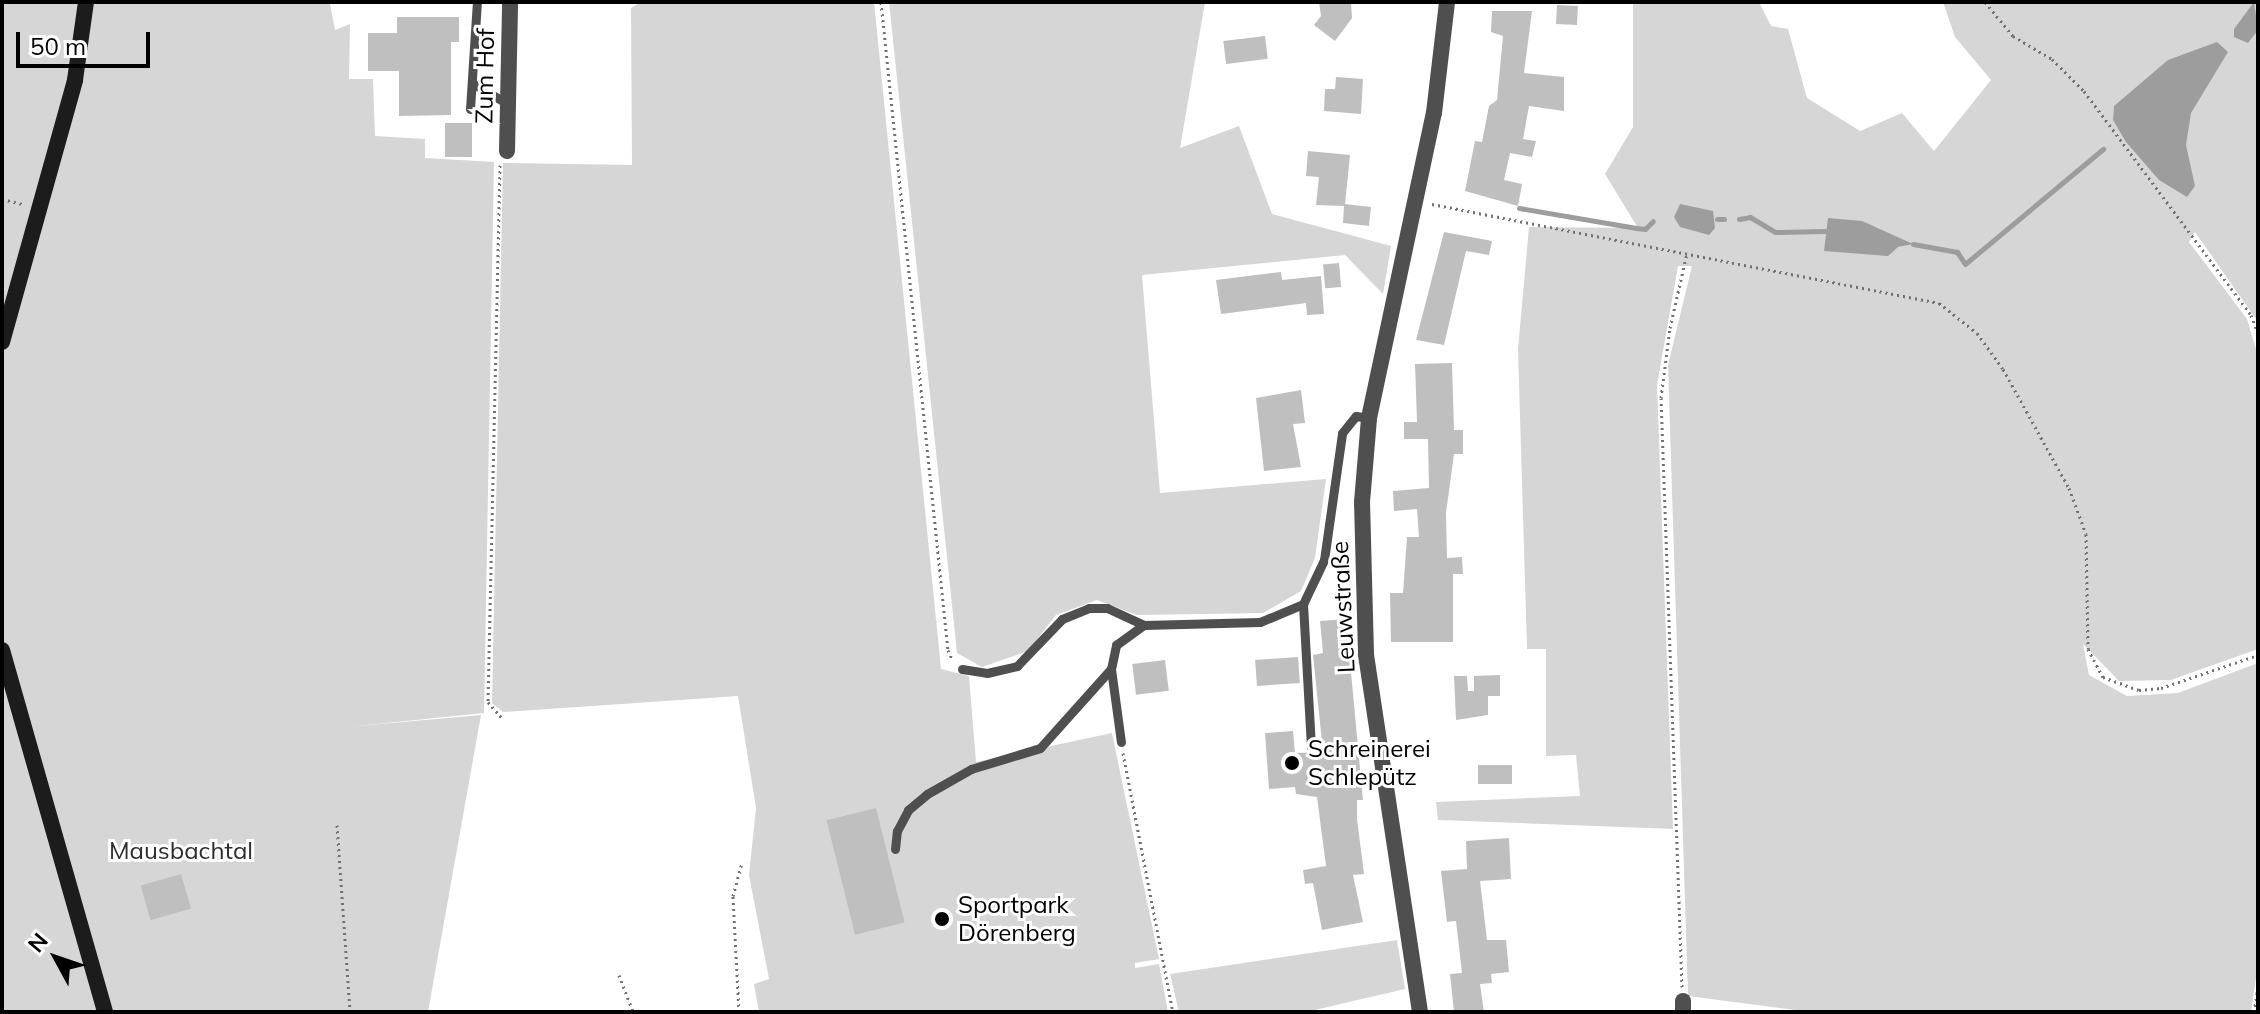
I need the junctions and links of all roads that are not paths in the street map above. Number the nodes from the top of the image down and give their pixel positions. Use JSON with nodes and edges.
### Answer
{"nodes":[{"id":1,"x":86,"y":2,"type":"edge"},
{"id":2,"x":477,"y":2,"type":"edge"},
{"id":3,"x":510,"y":2,"type":"edge"},
{"id":4,"x":1447,"y":2,"type":"edge"},
{"id":5,"x":472,"y":83,"type":"junction"},
{"id":6,"x":508,"y":104,"type":"junction"},
{"id":7,"x":470,"y":109,"type":"dead end"},
{"id":8,"x":507,"y":151,"type":"road end"},
{"id":9,"x":2,"y":342,"type":"edge"},
{"id":10,"x":1369,"y":418,"type":"junction"},
{"id":11,"x":1303,"y":604,"type":"junction"},
{"id":12,"x":1144,"y":625,"type":"junction"},
{"id":13,"x":2,"y":650,"type":"edge"},
{"id":14,"x":962,"y":669,"type":"road end"},
{"id":15,"x":1111,"y":669,"type":"junction"},
{"id":16,"x":1121,"y":742,"type":"road end"},
{"id":17,"x":1311,"y":747,"type":"dead end"},
{"id":18,"x":895,"y":849,"type":"dead end"},
{"id":19,"x":105,"y":1012,"type":"edge"},
{"id":20,"x":1420,"y":1012,"type":"edge"}],
"edges":[{"from":1,"to":9,"type":"main road"},
{"from":2,"to":5,"type":"lane"},
{"from":3,"to":6,"type":"street","name":"Zum Hof"},
{"from":4,"to":10,"type":"street","name":"Leuwstraße"},
{"from":5,"to":6,"type":"lane"},
{"from":5,"to":7,"type":"lane"},
{"from":6,"to":8,"type":"street","name":"Zum Hof"},
{"from":10,"to":11,"type":"lane"},
{"from":10,"to":20,"type":"street","name":"Leuwstraße"},
{"from":11,"to":12,"type":"lane"},
{"from":11,"to":17,"type":"lane"},
{"from":12,"to":14,"type":"lane"},
{"from":12,"to":15,"type":"lane"},
{"from":13,"to":19,"type":"main road"},
{"from":15,"to":16,"type":"lane"},
{"from":15,"to":18,"type":"lane"}]}
